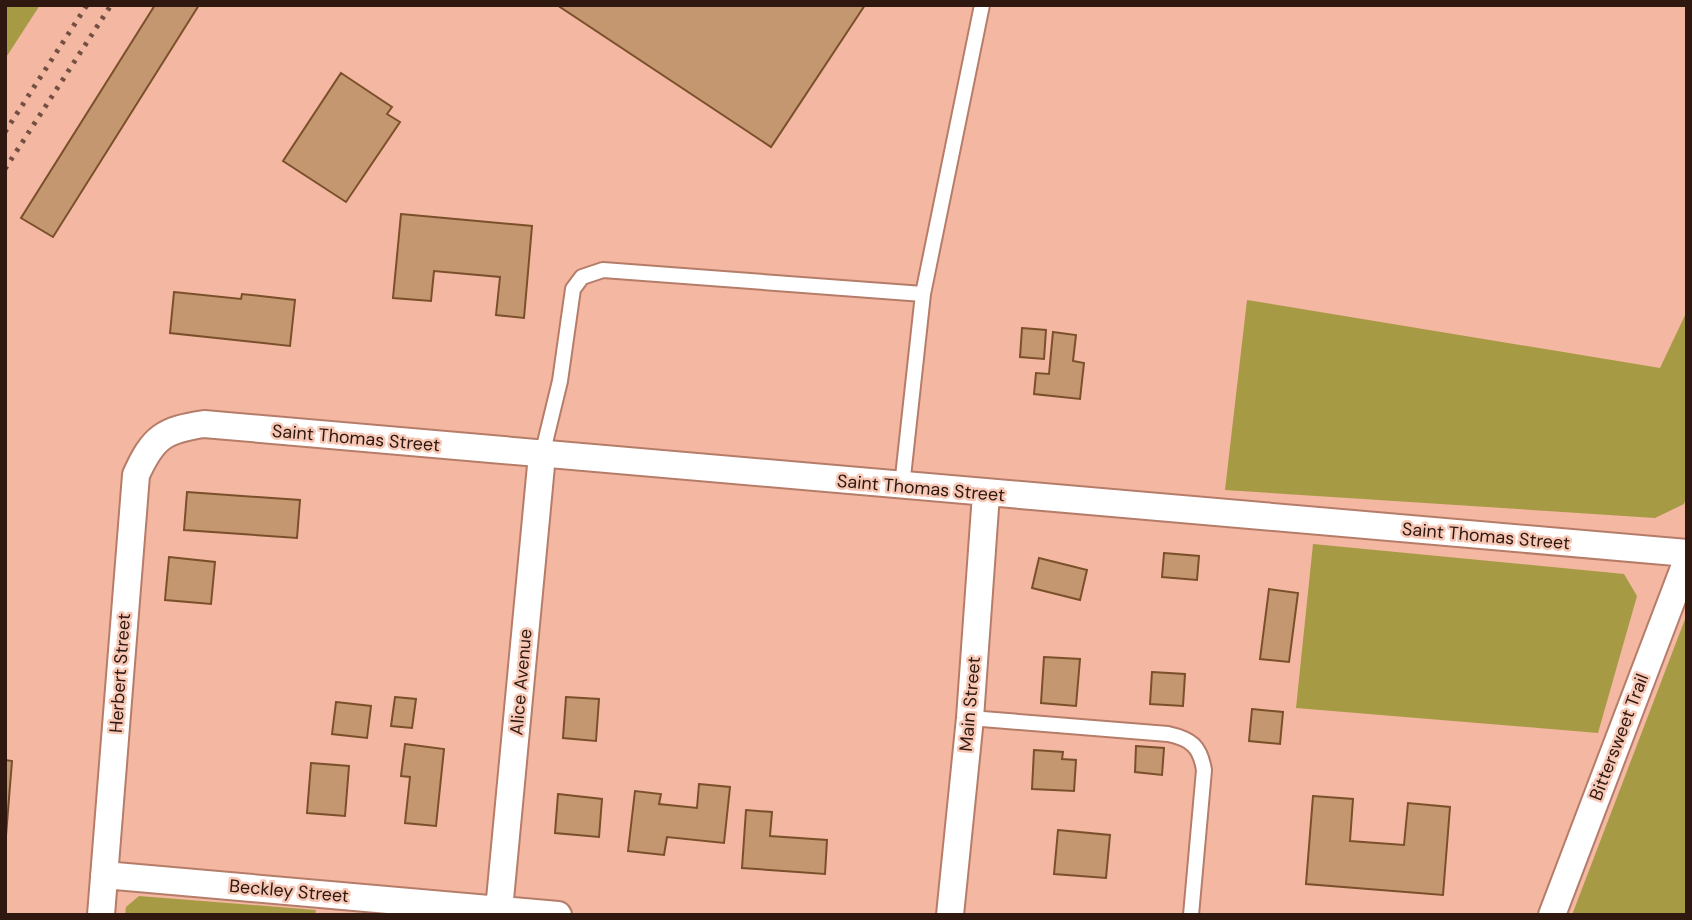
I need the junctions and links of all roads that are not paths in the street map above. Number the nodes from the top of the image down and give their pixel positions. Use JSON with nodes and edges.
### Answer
{"nodes":[{"id":1,"x":982,"y":5,"type":"edge"},
{"id":2,"x":923,"y":294,"type":"junction"},
{"id":3,"x":158,"y":438,"type":"joint"},
{"id":4,"x":542,"y":455,"type":"junction"},
{"id":5,"x":902,"y":486,"type":"junction"},
{"id":6,"x":986,"y":494,"type":"junction"},
{"id":7,"x":1687,"y":553,"type":"edge"},
{"id":8,"x":1687,"y":560,"type":"edge"},
{"id":9,"x":970,"y":718,"type":"junction"},
{"id":10,"x":104,"y":875,"type":"junction"},
{"id":11,"x":410,"y":908,"type":"edge"},
{"id":12,"x":499,"y":910,"type":"junction"},
{"id":13,"x":101,"y":915,"type":"edge"},
{"id":14,"x":558,"y":915,"type":"edge"},
{"id":15,"x":950,"y":915,"type":"edge"},
{"id":16,"x":1191,"y":915,"type":"edge"},
{"id":17,"x":1552,"y":915,"type":"edge"}],
"edges":[{"from":1,"to":2,"type":"lane"},
{"from":2,"to":4,"type":"lane"},
{"from":2,"to":5,"type":"lane"},
{"from":3,"to":4,"type":"street","name":"Saint Thomas Street"},
{"from":3,"to":10,"type":"street","name":"Herbert Street"},
{"from":4,"to":5,"type":"street","name":"Saint Thomas Street"},
{"from":4,"to":12,"type":"street","name":"Alice Avenue"},
{"from":5,"to":6,"type":"street","name":"Saint Thomas Street"},
{"from":6,"to":7,"type":"street","name":"Saint Thomas Street"},
{"from":6,"to":9,"type":"street","name":"Main Street"},
{"from":8,"to":17,"type":"street","name":"Bittersweet Trail"},
{"from":9,"to":15,"type":"street","name":"Main Street"},
{"from":9,"to":16,"type":"lane"},
{"from":10,"to":11,"type":"street","name":"Beckley Street"},
{"from":10,"to":13,"type":"street","name":"Herbert Street"},
{"from":11,"to":12,"type":"street","name":"Beckley Street"},
{"from":12,"to":14,"type":"street","name":"Beckley Street"}]}
